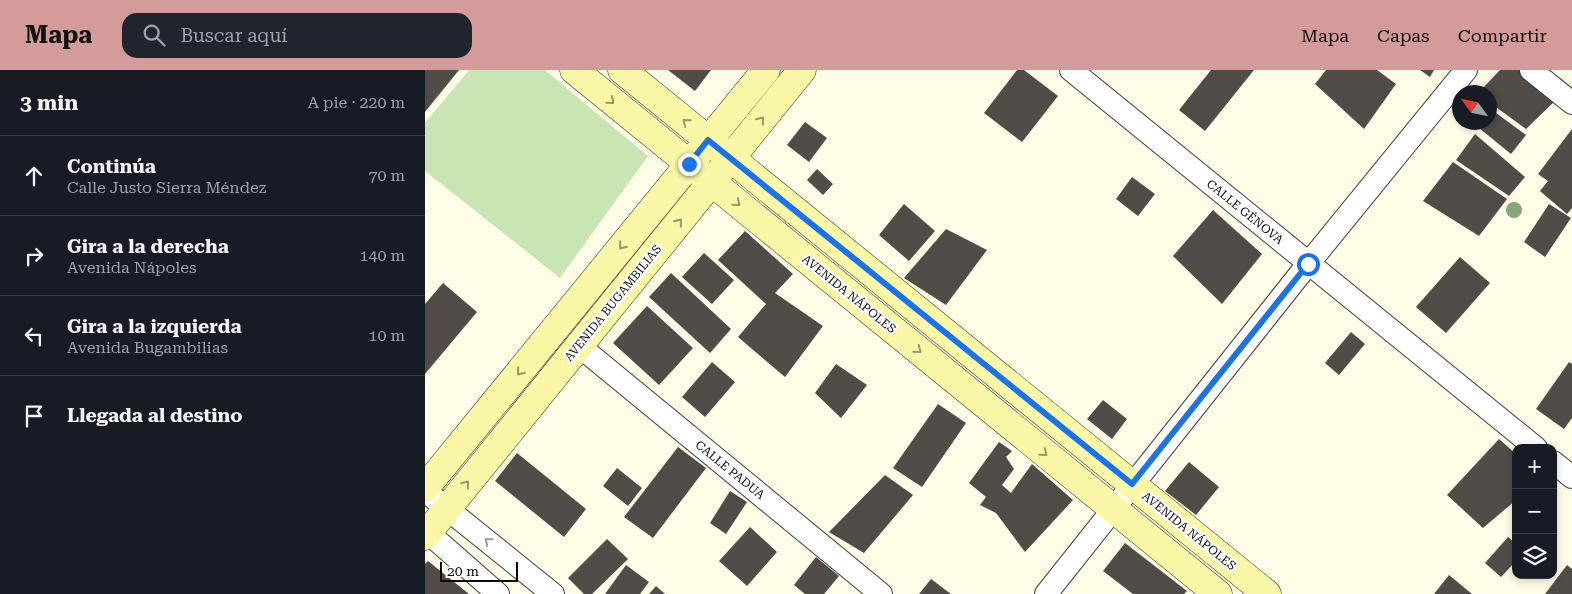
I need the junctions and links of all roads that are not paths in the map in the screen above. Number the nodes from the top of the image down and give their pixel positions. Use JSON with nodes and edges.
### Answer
{"nodes":[{"id":1,"x":573,"y":70,"type":"edge"},
{"id":2,"x":622,"y":70,"type":"edge"},
{"id":3,"x":765,"y":70,"type":"edge"},
{"id":4,"x":802,"y":70,"type":"edge"},
{"id":5,"x":1071,"y":70,"type":"edge"},
{"id":6,"x":1465,"y":70,"type":"edge"},
{"id":7,"x":1531,"y":70,"type":"edge"},
{"id":8,"x":1572,"y":103,"type":"edge"},
{"id":9,"x":708,"y":140,"type":"junction"},
{"id":10,"x":730,"y":158,"type":"junction"},
{"id":11,"x":689,"y":164,"type":"junction"},
{"id":12,"x":711,"y":182,"type":"junction"},
{"id":13,"x":1308,"y":264,"type":"junction"},
{"id":14,"x":578,"y":346,"type":"junction"},
{"id":15,"x":1530,"y":444,"type":"edge"},
{"id":16,"x":1557,"y":465,"type":"edge"},
{"id":17,"x":1572,"y":477,"type":"edge"},
{"id":18,"x":1132,"y":484,"type":"junction"},
{"id":19,"x":425,"y":490,"type":"edge"},
{"id":20,"x":447,"y":508,"type":"junction"},
{"id":21,"x":1113,"y":508,"type":"junction"},
{"id":22,"x":426,"y":533,"type":"edge"},
{"id":23,"x":498,"y":594,"type":"edge"},
{"id":24,"x":553,"y":594,"type":"edge"},
{"id":25,"x":881,"y":594,"type":"edge"},
{"id":26,"x":1046,"y":594,"type":"edge"},
{"id":27,"x":1218,"y":594,"type":"edge"},
{"id":28,"x":1267,"y":594,"type":"edge"}],
"edges":[{"from":1,"to":11,"type":"main road","name":"AVENIDA NÁPOLES","one_way":true},
{"from":9,"to":2,"type":"main road","name":"AVENIDA NÁPOLES","one_way":true},
{"from":3,"to":9,"type":"main road"},
{"from":10,"to":4,"type":"main road","name":"AVENIDA BUGAMBILIAS","one_way":true},
{"from":5,"to":13,"type":"street","name":"CALLE GÉNOVA"},
{"from":6,"to":13,"type":"street"},
{"from":7,"to":8,"type":"street"},
{"from":9,"to":10,"type":"main road","name":"AVENIDA NÁPOLES"},
{"from":9,"to":11,"type":"main road"},
{"from":10,"to":12,"type":"main road","name":"AVENIDA BUGAMBILIAS"},
{"from":10,"to":18,"type":"main road","name":"AVENIDA NÁPOLES"},
{"from":11,"to":12,"type":"main road","name":"AVENIDA NÁPOLES"},
{"from":11,"to":19,"type":"main road","one_way":true},
{"from":14,"to":12,"type":"main road","name":"AVENIDA BUGAMBILIAS","one_way":true},
{"from":12,"to":21,"type":"main road","name":"AVENIDA NÁPOLES","one_way":true},
{"from":13,"to":15,"type":"street","name":"CALLE GÉNOVA"},
{"from":13,"to":18,"type":"street"},
{"from":20,"to":14,"type":"main road","name":"AVENIDA BUGAMBILIAS","one_way":true},
{"from":14,"to":25,"type":"street","name":"CALLE PADUA"},
{"from":16,"to":17,"type":"street"},
{"from":18,"to":21,"type":"street"},
{"from":18,"to":28,"type":"main road","name":"AVENIDA NÁPOLES"},
{"from":19,"to":20,"type":"street"},
{"from":20,"to":22,"type":"main road","name":"AVENIDA BUGAMBILIAS"},
{"from":24,"to":20,"type":"street","one_way":true},
{"from":21,"to":26,"type":"street"},
{"from":21,"to":27,"type":"main road","name":"AVENIDA NÁPOLES"},
{"from":22,"to":23,"type":"street"}]}
